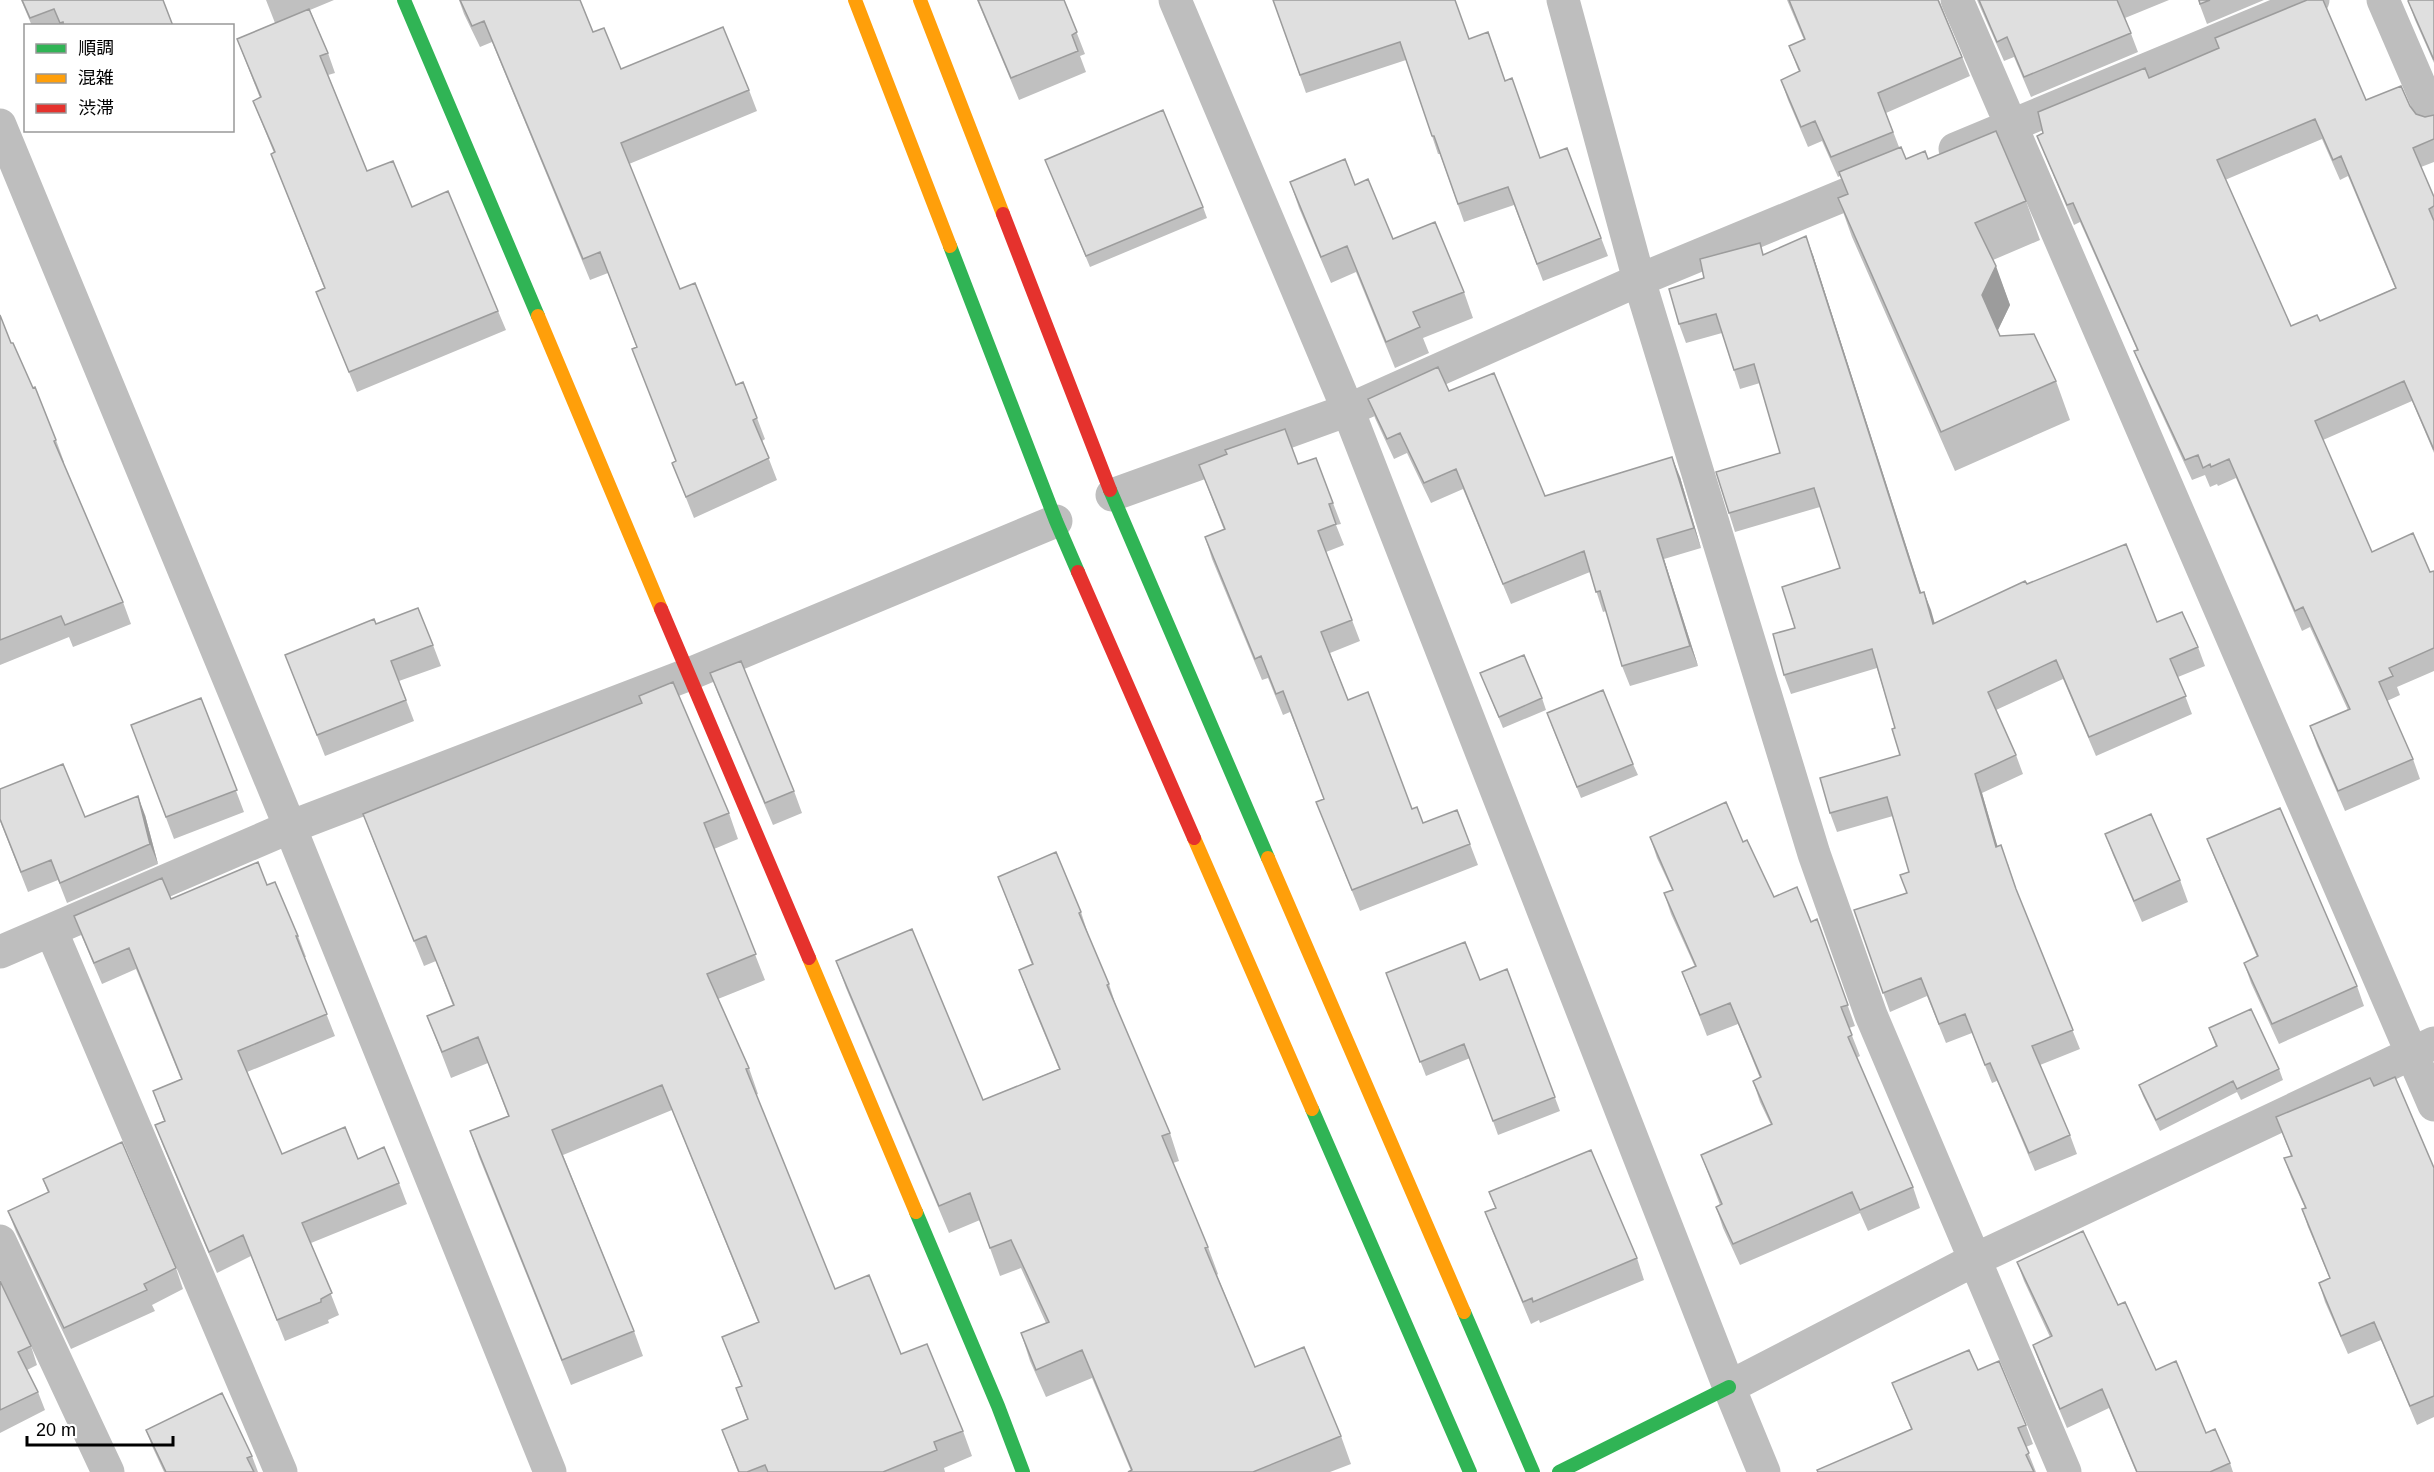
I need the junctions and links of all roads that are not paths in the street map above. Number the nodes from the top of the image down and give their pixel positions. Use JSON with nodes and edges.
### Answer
{"nodes":[{"id":1,"x":404,"y":0,"type":"edge"},
{"id":2,"x":855,"y":0,"type":"edge"},
{"id":3,"x":920,"y":0,"type":"edge"},
{"id":4,"x":1175,"y":0,"type":"edge"},
{"id":5,"x":1563,"y":0,"type":"edge"},
{"id":6,"x":1958,"y":0,"type":"edge"},
{"id":7,"x":2313,"y":0,"type":"edge"},
{"id":8,"x":2383,"y":0,"type":"edge"},
{"id":9,"x":2434,"y":118,"type":"edge"},
{"id":10,"x":0,"y":125,"type":"edge"},
{"id":11,"x":2012,"y":126,"type":"junction"},
{"id":12,"x":1639,"y":280,"type":"junction"},
{"id":13,"x":1348,"y":410,"type":"junction"},
{"id":14,"x":1112,"y":495,"type":"junction"},
{"id":15,"x":1056,"y":521,"type":"junction"},
{"id":16,"x":687,"y":675,"type":"junction"},
{"id":17,"x":290,"y":827,"type":"junction"},
{"id":18,"x":51,"y":930,"type":"junction"},
{"id":19,"x":0,"y":952,"type":"edge"},
{"id":20,"x":2423,"y":1049,"type":"edge"},
{"id":21,"x":2434,"y":1105,"type":"edge"},
{"id":22,"x":0,"y":1241,"type":"edge"},
{"id":23,"x":1974,"y":1260,"type":"junction"},
{"id":24,"x":1729,"y":1387,"type":"junction"},
{"id":25,"x":108,"y":1472,"type":"edge"},
{"id":26,"x":280,"y":1472,"type":"edge"},
{"id":27,"x":550,"y":1472,"type":"edge"},
{"id":28,"x":1023,"y":1472,"type":"edge"},
{"id":29,"x":1470,"y":1472,"type":"edge"},
{"id":30,"x":1533,"y":1472,"type":"edge"},
{"id":31,"x":1559,"y":1472,"type":"edge"},
{"id":32,"x":1764,"y":1472,"type":"edge"},
{"id":33,"x":2065,"y":1472,"type":"edge"}],
"edges":[{"from":1,"to":16,"type":"street"},
{"from":2,"to":15,"type":"street"},
{"from":3,"to":14,"type":"street"},
{"from":4,"to":13,"type":"street"},
{"from":5,"to":12,"type":"street"},
{"from":6,"to":11,"type":"street"},
{"from":7,"to":11,"type":"street"},
{"from":8,"to":9,"type":"street"},
{"from":10,"to":17,"type":"street"},
{"from":11,"to":12,"type":"street"},
{"from":11,"to":20,"type":"street"},
{"from":12,"to":13,"type":"street"},
{"from":12,"to":23,"type":"street"},
{"from":13,"to":14,"type":"street"},
{"from":13,"to":24,"type":"street"},
{"from":14,"to":30,"type":"street"},
{"from":15,"to":16,"type":"street"},
{"from":15,"to":29,"type":"street"},
{"from":16,"to":17,"type":"street"},
{"from":16,"to":28,"type":"street"},
{"from":17,"to":18,"type":"street"},
{"from":17,"to":27,"type":"street"},
{"from":18,"to":19,"type":"street"},
{"from":18,"to":26,"type":"street"},
{"from":20,"to":21,"type":"street"},
{"from":20,"to":23,"type":"street"},
{"from":22,"to":25,"type":"street"},
{"from":23,"to":24,"type":"street"},
{"from":23,"to":33,"type":"street"},
{"from":24,"to":31,"type":"street"},
{"from":24,"to":32,"type":"street"}]}
